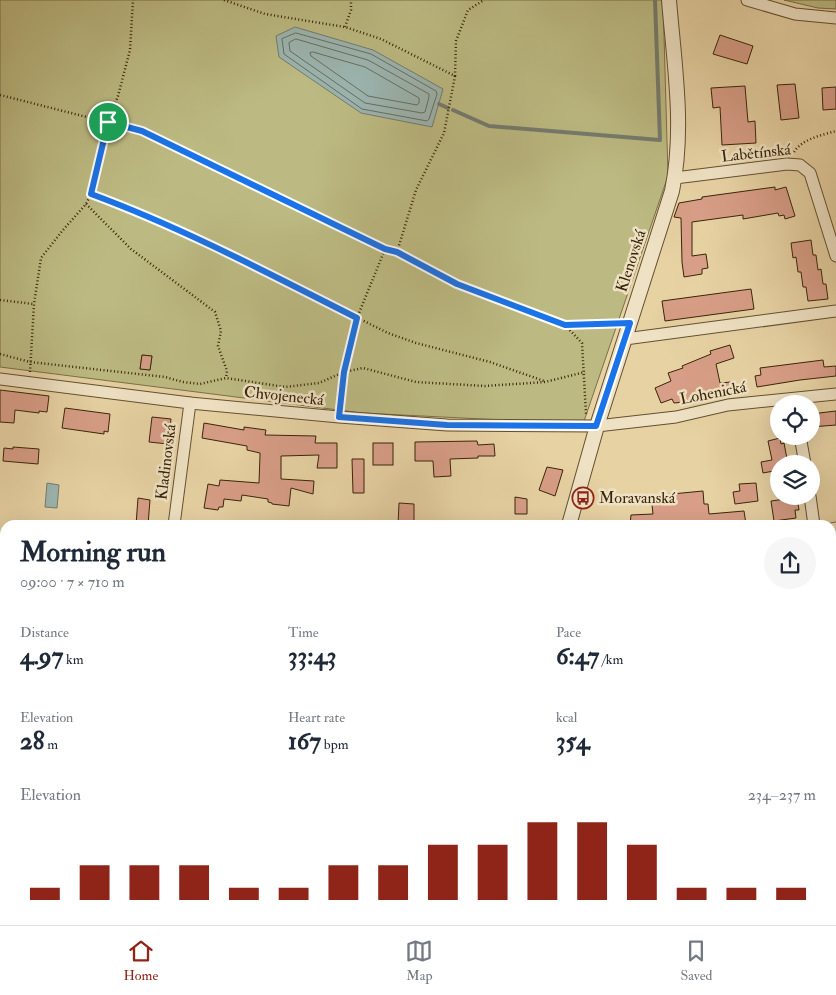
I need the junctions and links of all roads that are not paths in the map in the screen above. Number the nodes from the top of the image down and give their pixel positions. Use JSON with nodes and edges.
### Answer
{"nodes":[{"id":1,"x":669,"y":0,"type":"edge"},
{"id":2,"x":747,"y":0,"type":"edge"},
{"id":3,"x":836,"y":18,"type":"edge"},
{"id":4,"x":675,"y":178,"type":"junction"},
{"id":5,"x":836,"y":256,"type":"edge"},
{"id":6,"x":836,"y":312,"type":"edge"},
{"id":7,"x":625,"y":339,"type":"junction"},
{"id":8,"x":0,"y":379,"type":"edge"},
{"id":9,"x":836,"y":394,"type":"edge"},
{"id":10,"x":820,"y":396,"type":"edge"},
{"id":11,"x":770,"y":402,"type":"edge"},
{"id":12,"x":190,"y":403,"type":"junction"},
{"id":13,"x":596,"y":426,"type":"junction"},
{"id":14,"x":811,"y":505,"type":"edge"},
{"id":15,"x":175,"y":520,"type":"edge"},
{"id":16,"x":570,"y":520,"type":"edge"},
{"id":17,"x":813,"y":520,"type":"edge"}],
"edges":[{"from":1,"to":4,"type":"street","name":"Klenovská"},
{"from":2,"to":3,"type":"street"},
{"from":4,"to":5,"type":"street","name":"Labětínská"},
{"from":4,"to":7,"type":"street","name":"Klenovská"},
{"from":6,"to":7,"type":"street"},
{"from":7,"to":13,"type":"street","name":"Klenovská"},
{"from":8,"to":12,"type":"street","name":"Chvojenecká"},
{"from":9,"to":10,"type":"street","name":"Lohenická"},
{"from":11,"to":13,"type":"street","name":"Lohenická"},
{"from":12,"to":13,"type":"street","name":"Chvojenecká"},
{"from":12,"to":15,"type":"street","name":"Kladinovská"},
{"from":13,"to":16,"type":"street","name":"Klenovská"},
{"from":14,"to":17,"type":"street"}]}
